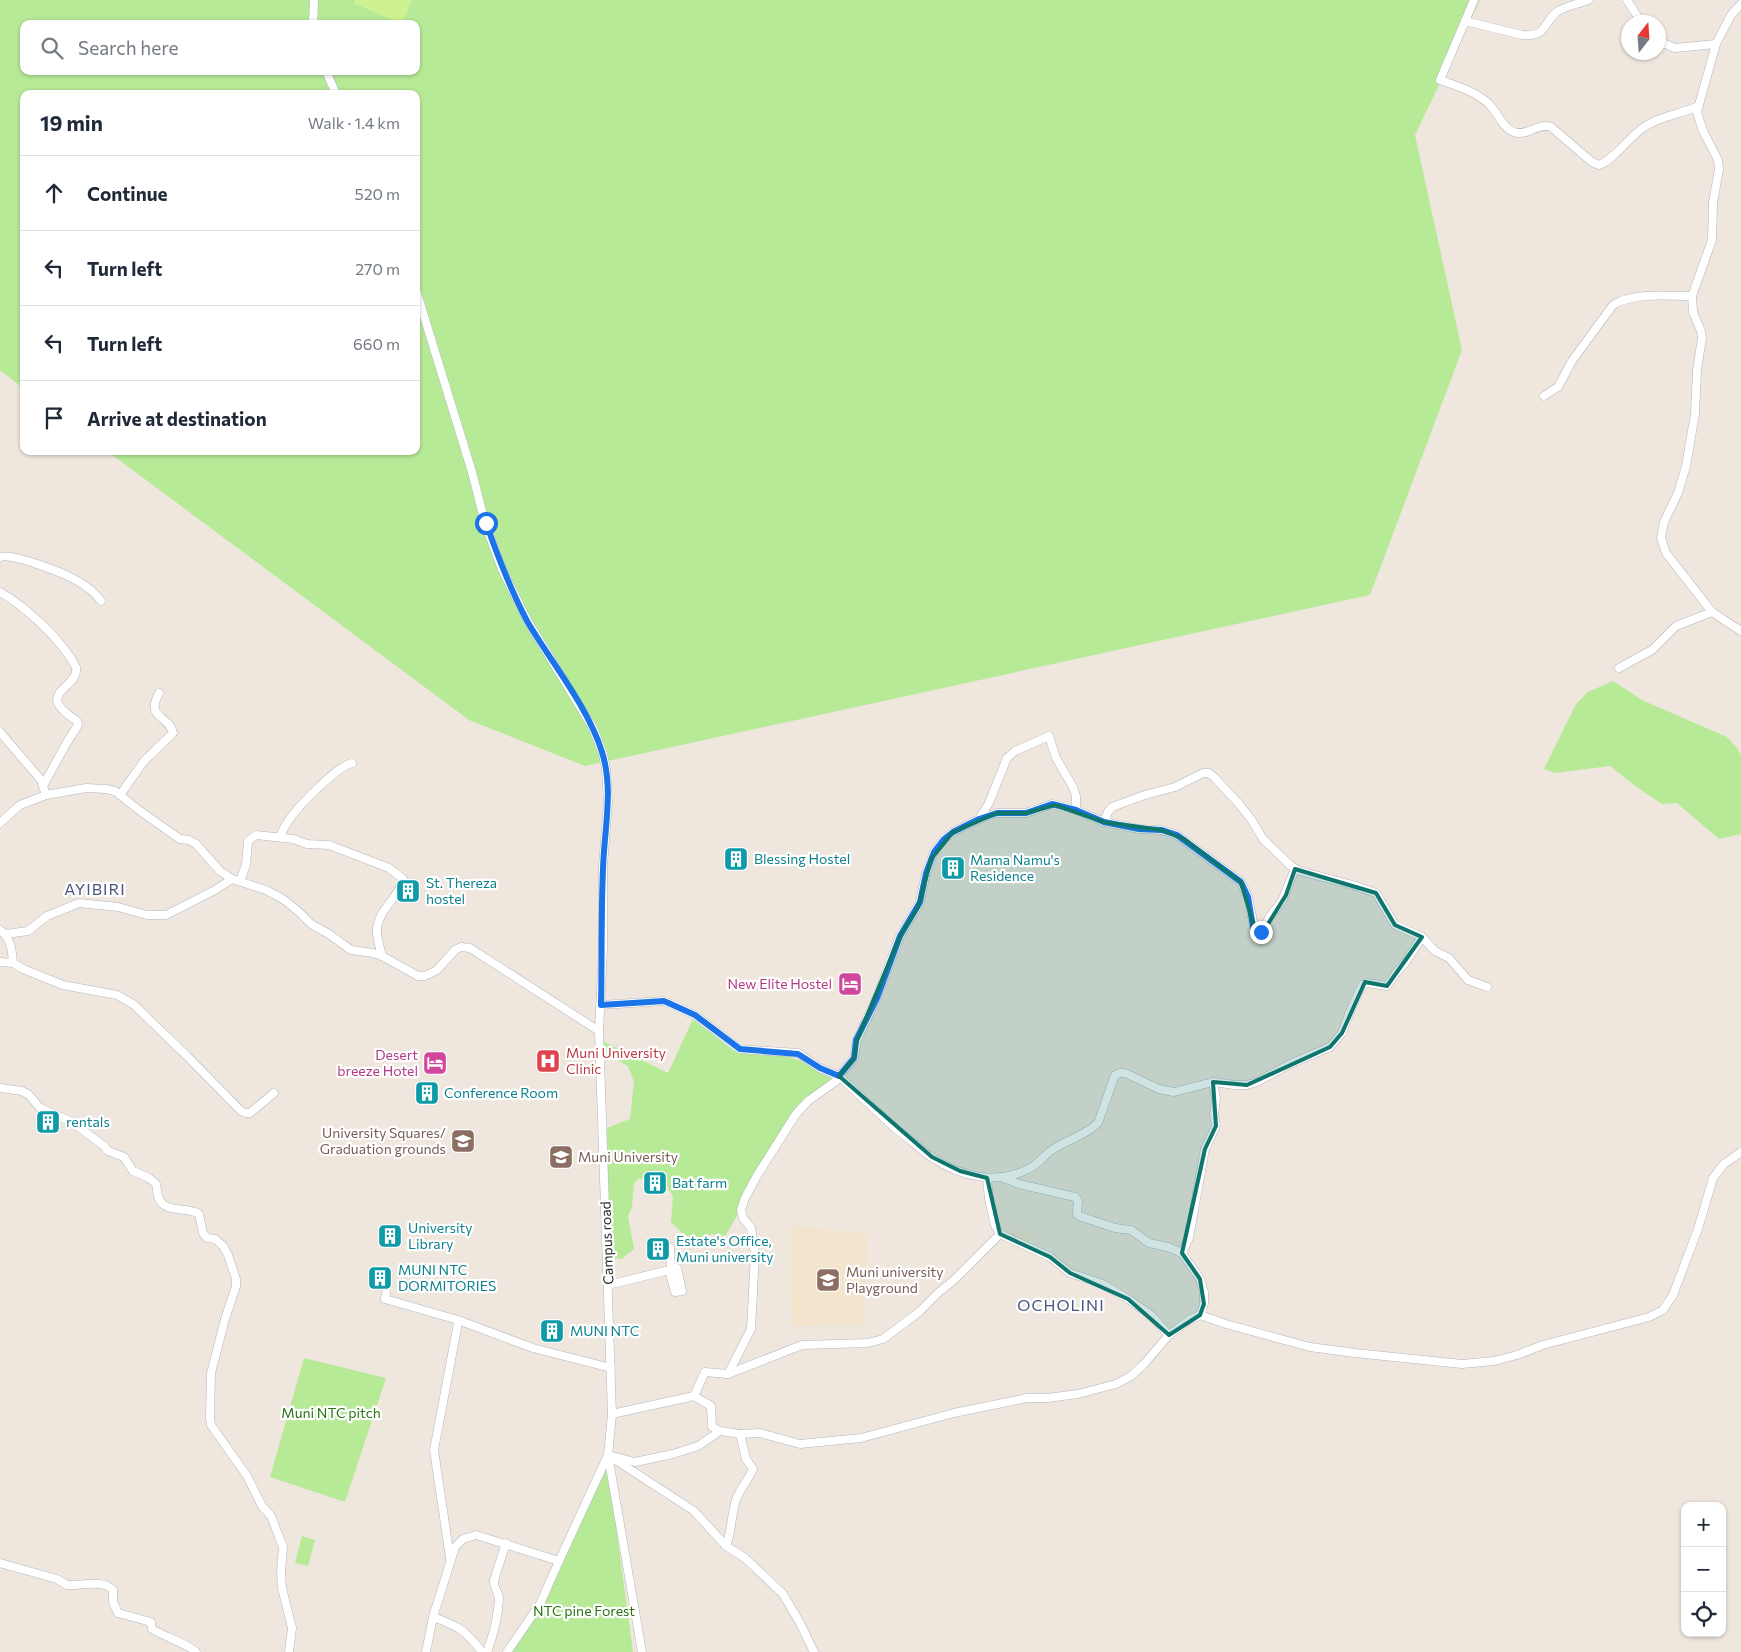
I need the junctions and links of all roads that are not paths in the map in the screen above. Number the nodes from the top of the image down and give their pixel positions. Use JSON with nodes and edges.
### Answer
{"nodes":[{"id":1,"x":314,"y":0,"type":"edge"},
{"id":2,"x":1474,"y":0,"type":"edge"},
{"id":3,"x":1588,"y":0,"type":"edge"},
{"id":4,"x":1626,"y":0,"type":"edge"},
{"id":5,"x":1741,"y":4,"type":"edge"},
{"id":6,"x":1636,"y":15,"type":"edge"},
{"id":7,"x":314,"y":20,"type":"edge"},
{"id":8,"x":1464,"y":21,"type":"junction"},
{"id":9,"x":1666,"y":44,"type":"edge"},
{"id":10,"x":1716,"y":44,"type":"junction"},
{"id":11,"x":328,"y":75,"type":"edge"},
{"id":12,"x":334,"y":90,"type":"edge"},
{"id":13,"x":1698,"y":106,"type":"junction"},
{"id":14,"x":1692,"y":296,"type":"junction"},
{"id":15,"x":420,"y":303,"type":"edge"},
{"id":16,"x":1544,"y":396,"type":"dead end"},
{"id":17,"x":0,"y":557,"type":"edge"},
{"id":18,"x":0,"y":592,"type":"edge"},
{"id":19,"x":101,"y":601,"type":"dead end"},
{"id":20,"x":1712,"y":612,"type":"junction"},
{"id":21,"x":1741,"y":631,"type":"edge"},
{"id":22,"x":1619,"y":668,"type":"dead end"},
{"id":23,"x":159,"y":693,"type":"dead end"},
{"id":24,"x":0,"y":732,"type":"edge"},
{"id":25,"x":352,"y":763,"type":"dead end"},
{"id":26,"x":43,"y":786,"type":"junction"},
{"id":27,"x":46,"y":795,"type":"junction"},
{"id":28,"x":120,"y":795,"type":"junction"},
{"id":29,"x":1076,"y":810,"type":"junction"},
{"id":30,"x":979,"y":819,"type":"junction"},
{"id":31,"x":1104,"y":822,"type":"junction"},
{"id":32,"x":0,"y":823,"type":"edge"},
{"id":33,"x":280,"y":837,"type":"junction"},
{"id":34,"x":1295,"y":869,"type":"junction"},
{"id":35,"x":232,"y":879,"type":"junction"},
{"id":36,"x":240,"y":881,"type":"junction"},
{"id":37,"x":3,"y":932,"type":"edge"},
{"id":38,"x":1422,"y":937,"type":"junction"},
{"id":39,"x":382,"y":956,"type":"junction"},
{"id":40,"x":0,"y":962,"type":"edge"},
{"id":41,"x":13,"y":962,"type":"junction"},
{"id":42,"x":1487,"y":987,"type":"dead end"},
{"id":43,"x":601,"y":1005,"type":"junction"},
{"id":44,"x":599,"y":1031,"type":"junction"},
{"id":45,"x":839,"y":1076,"type":"junction"},
{"id":46,"x":1213,"y":1082,"type":"junction"},
{"id":47,"x":0,"y":1088,"type":"edge"},
{"id":48,"x":274,"y":1093,"type":"dead end"},
{"id":49,"x":1741,"y":1152,"type":"edge"},
{"id":50,"x":1001,"y":1177,"type":"junction"},
{"id":51,"x":987,"y":1178,"type":"junction"},
{"id":52,"x":1000,"y":1234,"type":"junction"},
{"id":53,"x":670,"y":1248,"type":"dead end"},
{"id":54,"x":1182,"y":1253,"type":"junction"},
{"id":55,"x":608,"y":1285,"type":"junction"},
{"id":56,"x":386,"y":1292,"type":"dead end"},
{"id":57,"x":1200,"y":1315,"type":"junction"},
{"id":58,"x":458,"y":1323,"type":"dead end"},
{"id":59,"x":1169,"y":1335,"type":"junction"},
{"id":60,"x":611,"y":1368,"type":"junction"},
{"id":61,"x":728,"y":1374,"type":"junction"},
{"id":62,"x":694,"y":1396,"type":"junction"},
{"id":63,"x":612,"y":1414,"type":"junction"},
{"id":64,"x":720,"y":1431,"type":"junction"},
{"id":65,"x":740,"y":1434,"type":"junction"},
{"id":66,"x":608,"y":1455,"type":"junction"},
{"id":67,"x":506,"y":1543,"type":"junction"},
{"id":68,"x":726,"y":1546,"type":"junction"},
{"id":69,"x":450,"y":1558,"type":"junction"},
{"id":70,"x":559,"y":1560,"type":"junction"},
{"id":71,"x":0,"y":1563,"type":"edge"},
{"id":72,"x":433,"y":1617,"type":"junction"},
{"id":73,"x":196,"y":1652,"type":"edge"},
{"id":74,"x":289,"y":1652,"type":"edge"},
{"id":75,"x":426,"y":1652,"type":"edge"},
{"id":76,"x":482,"y":1652,"type":"edge"},
{"id":77,"x":487,"y":1652,"type":"edge"},
{"id":78,"x":507,"y":1652,"type":"edge"},
{"id":79,"x":642,"y":1652,"type":"edge"},
{"id":80,"x":814,"y":1652,"type":"edge"}],
"edges":[{"from":1,"to":7,"type":"street"},
{"from":2,"to":8,"type":"street"},
{"from":3,"to":8,"type":"street"},
{"from":4,"to":6,"type":"street"},
{"from":5,"to":10,"type":"street"},
{"from":8,"to":13,"type":"street"},
{"from":9,"to":10,"type":"street"},
{"from":10,"to":13,"type":"street"},
{"from":11,"to":12,"type":"street"},
{"from":13,"to":14,"type":"street"},
{"from":14,"to":16,"type":"street"},
{"from":14,"to":20,"type":"street"},
{"from":15,"to":43,"type":"street","name":"Campus road"},
{"from":17,"to":19,"type":"street"},
{"from":18,"to":26,"type":"street"},
{"from":20,"to":21,"type":"street"},
{"from":20,"to":22,"type":"street"},
{"from":23,"to":28,"type":"street"},
{"from":24,"to":26,"type":"street"},
{"from":25,"to":33,"type":"street"},
{"from":26,"to":27,"type":"street"},
{"from":27,"to":28,"type":"street"},
{"from":27,"to":32,"type":"street"},
{"from":28,"to":35,"type":"street"},
{"from":29,"to":30,"type":"street"},
{"from":29,"to":30,"type":"street"},
{"from":29,"to":31,"type":"street"},
{"from":30,"to":45,"type":"street"},
{"from":31,"to":34,"type":"street"},
{"from":31,"to":34,"type":"street"},
{"from":33,"to":36,"type":"street"},
{"from":33,"to":39,"type":"street"},
{"from":34,"to":38,"type":"street"},
{"from":35,"to":36,"type":"street"},
{"from":35,"to":37,"type":"street"},
{"from":36,"to":39,"type":"street"},
{"from":37,"to":41,"type":"street"},
{"from":38,"to":42,"type":"street"},
{"from":38,"to":46,"type":"street"},
{"from":39,"to":44,"type":"street"},
{"from":40,"to":41,"type":"street"},
{"from":41,"to":48,"type":"street"},
{"from":43,"to":44,"type":"street","name":"Campus road"},
{"from":43,"to":45,"type":"street"},
{"from":44,"to":55,"type":"street","name":"Campus road"},
{"from":45,"to":51,"type":"street"},
{"from":45,"to":61,"type":"street"},
{"from":46,"to":50,"type":"street"},
{"from":46,"to":54,"type":"street"},
{"from":47,"to":74,"type":"street"},
{"from":49,"to":57,"type":"street"},
{"from":50,"to":51,"type":"street"},
{"from":50,"to":54,"type":"street"},
{"from":51,"to":52,"type":"street"},
{"from":52,"to":59,"type":"street"},
{"from":52,"to":61,"type":"street"},
{"from":53,"to":55,"type":"street"},
{"from":54,"to":57,"type":"street"},
{"from":55,"to":60,"type":"street","name":"Campus road"},
{"from":56,"to":60,"type":"street"},
{"from":57,"to":59,"type":"street"},
{"from":58,"to":69,"type":"street"},
{"from":59,"to":65,"type":"street"},
{"from":60,"to":63,"type":"street","name":"Campus road"},
{"from":61,"to":62,"type":"street"},
{"from":62,"to":63,"type":"street"},
{"from":62,"to":64,"type":"street"},
{"from":63,"to":66,"type":"street","name":"Campus road"},
{"from":64,"to":65,"type":"street"},
{"from":64,"to":66,"type":"street"},
{"from":65,"to":68,"type":"street"},
{"from":66,"to":68,"type":"street"},
{"from":66,"to":70,"type":"street"},
{"from":66,"to":79,"type":"street"},
{"from":67,"to":69,"type":"street"},
{"from":67,"to":70,"type":"street"},
{"from":67,"to":77,"type":"street"},
{"from":68,"to":80,"type":"street"},
{"from":69,"to":72,"type":"street"},
{"from":70,"to":78,"type":"street"},
{"from":71,"to":73,"type":"street"},
{"from":72,"to":75,"type":"street"},
{"from":72,"to":76,"type":"street"}]}
